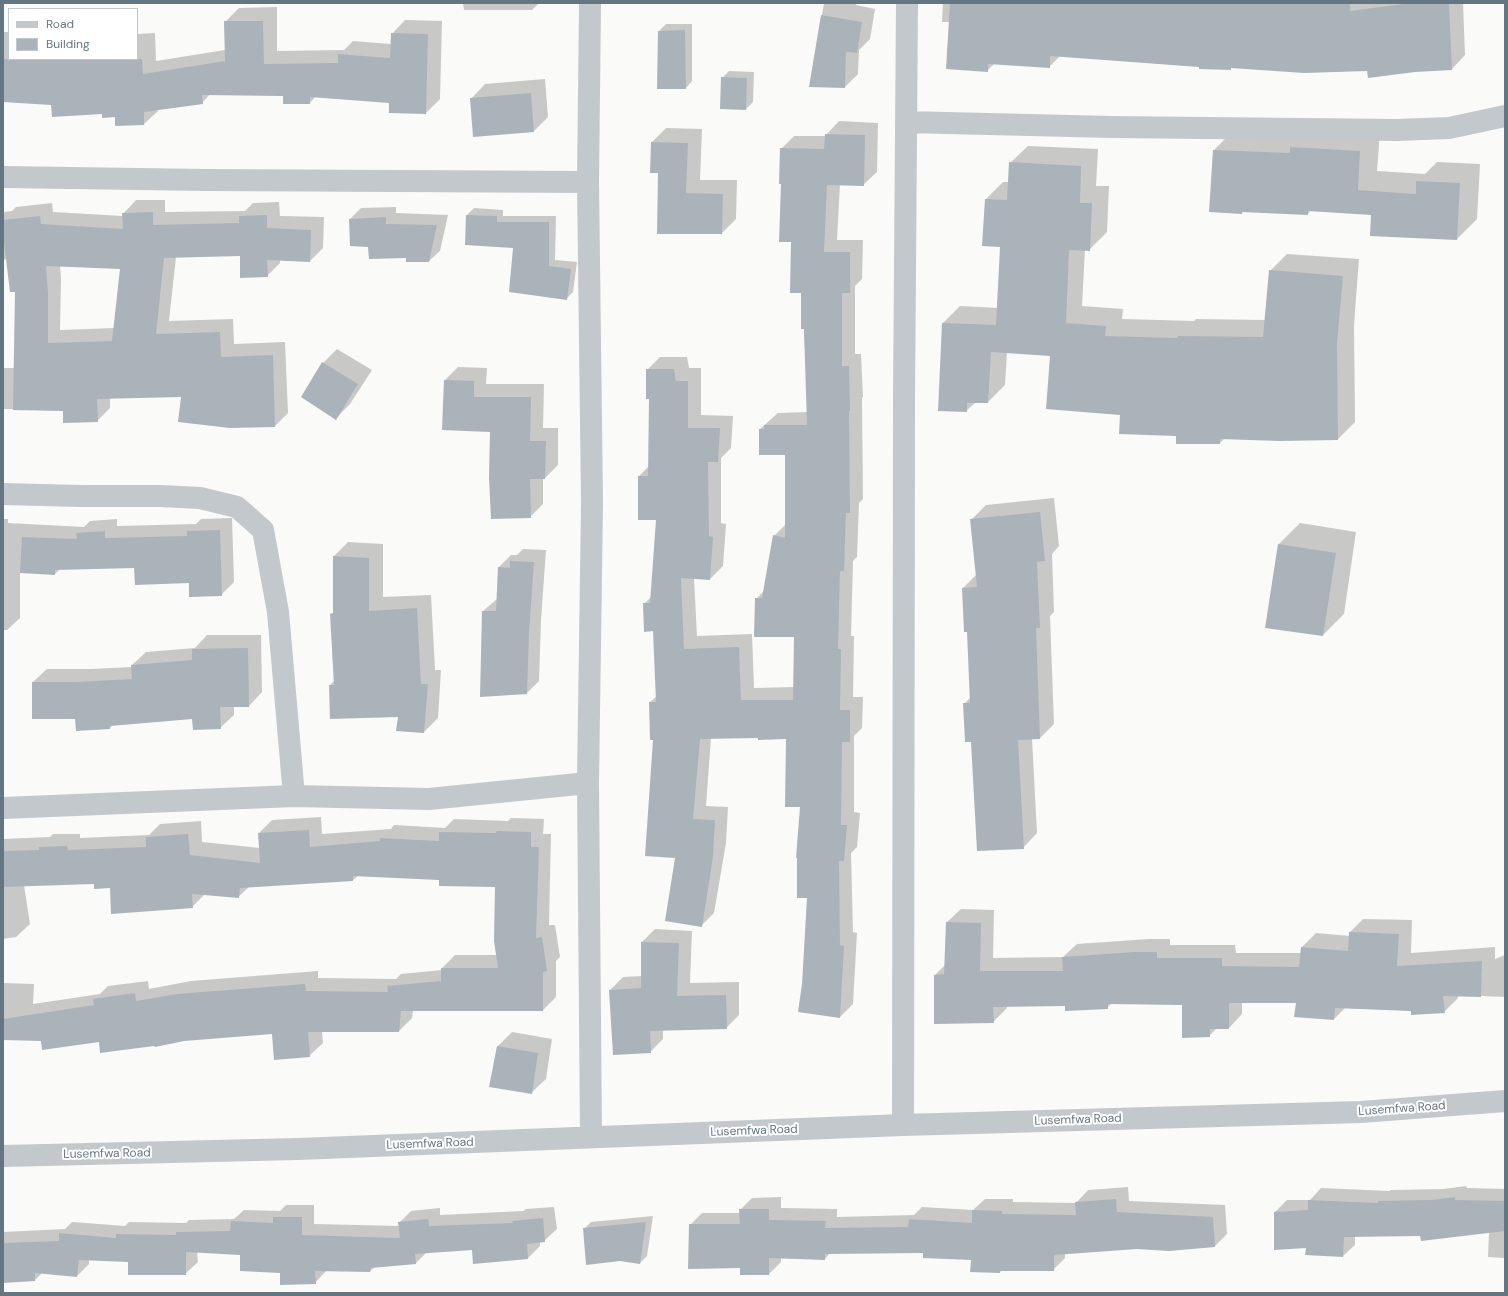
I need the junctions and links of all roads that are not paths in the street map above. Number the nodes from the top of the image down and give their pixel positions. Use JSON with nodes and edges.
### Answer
{"nodes":[{"id":1,"x":590,"y":3,"type":"edge"},
{"id":2,"x":907,"y":3,"type":"edge"},
{"id":3,"x":1505,"y":116,"type":"edge"},
{"id":4,"x":906,"y":122,"type":"junction"},
{"id":5,"x":3,"y":177,"type":"edge"},
{"id":6,"x":588,"y":182,"type":"junction"},
{"id":7,"x":3,"y":494,"type":"edge"},
{"id":8,"x":588,"y":783,"type":"junction"},
{"id":9,"x":294,"y":796,"type":"junction"},
{"id":10,"x":3,"y":808,"type":"edge"},
{"id":11,"x":1505,"y":1101,"type":"edge"},
{"id":12,"x":903,"y":1125,"type":"junction"},
{"id":13,"x":591,"y":1137,"type":"junction"},
{"id":14,"x":3,"y":1156,"type":"edge"}],
"edges":[{"from":1,"to":6,"type":"street"},
{"from":2,"to":4,"type":"street"},
{"from":3,"to":4,"type":"street"},
{"from":4,"to":12,"type":"street"},
{"from":5,"to":6,"type":"street"},
{"from":6,"to":8,"type":"street"},
{"from":7,"to":9,"type":"street"},
{"from":8,"to":9,"type":"street"},
{"from":8,"to":13,"type":"street"},
{"from":9,"to":10,"type":"street"},
{"from":11,"to":12,"type":"street","name":"Lusemfwa Road"},
{"from":12,"to":13,"type":"street","name":"Lusemfwa Road"},
{"from":13,"to":14,"type":"street","name":"Lusemfwa Road"}]}
